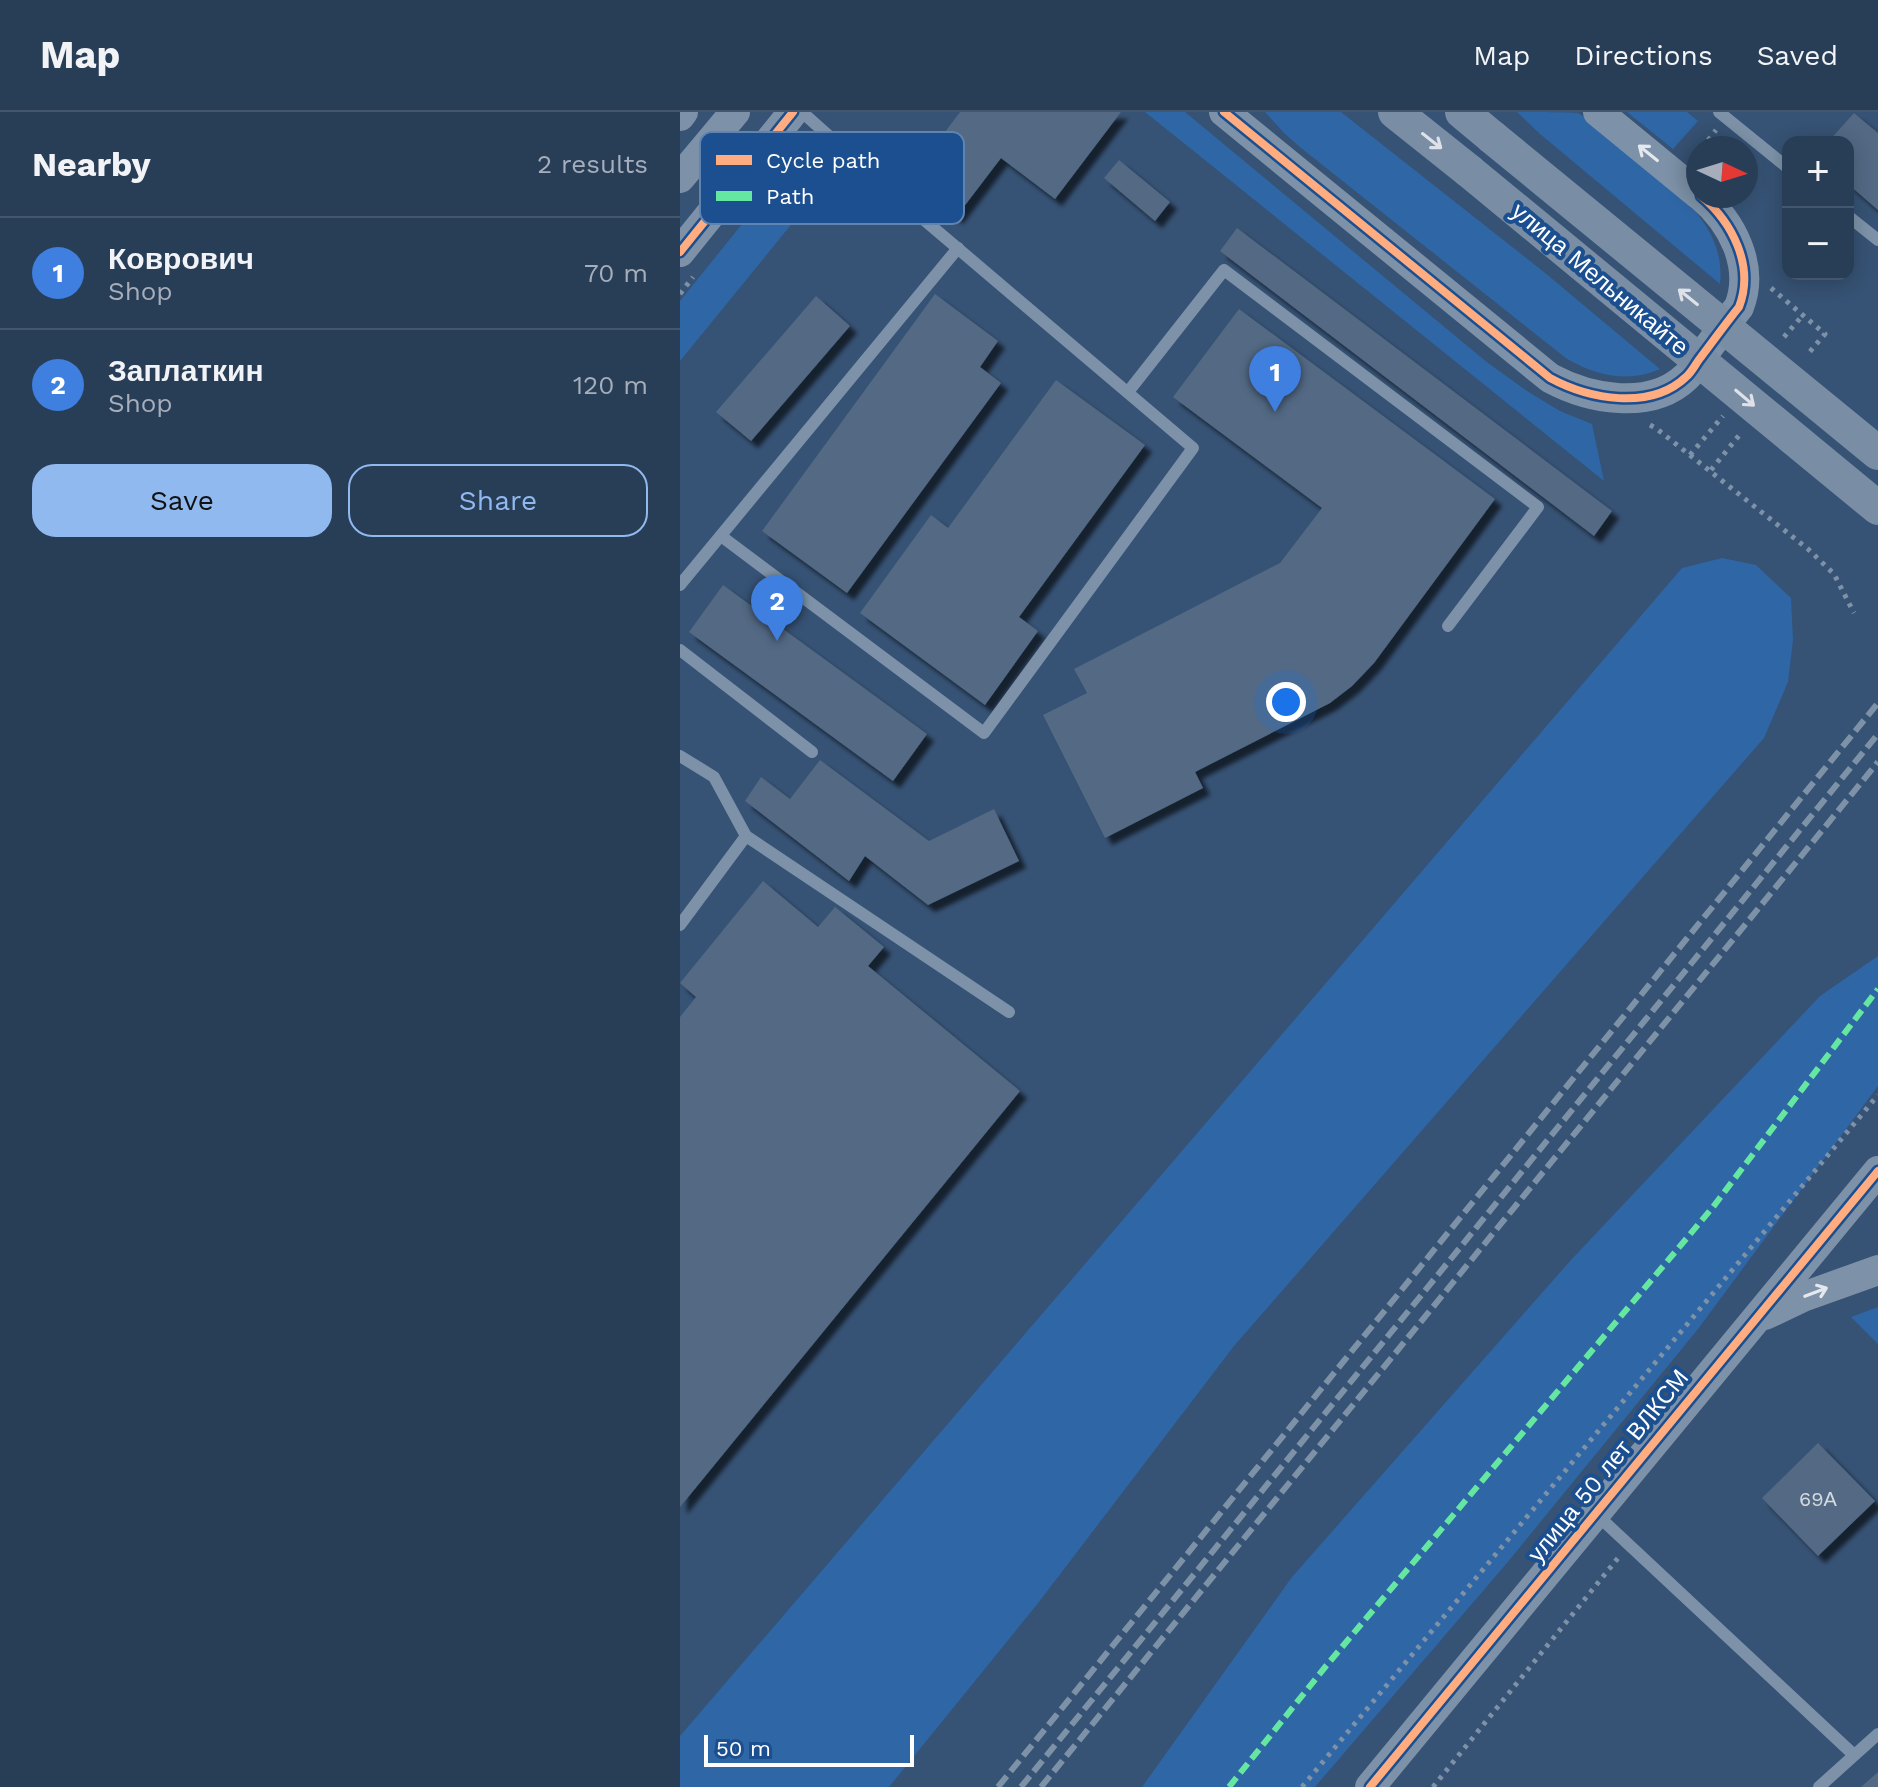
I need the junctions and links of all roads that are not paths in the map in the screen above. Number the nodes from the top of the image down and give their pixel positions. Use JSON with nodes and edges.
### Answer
{"nodes":[{"id":1,"x":735,"y":112,"type":"edge"},
{"id":2,"x":793,"y":112,"type":"edge"},
{"id":3,"x":802,"y":112,"type":"edge"},
{"id":4,"x":1395,"y":112,"type":"edge"},
{"id":5,"x":1462,"y":112,"type":"edge"},
{"id":6,"x":1598,"y":112,"type":"edge"},
{"id":7,"x":1719,"y":112,"type":"edge"},
{"id":8,"x":1236,"y":118,"type":"edge"},
{"id":9,"x":718,"y":132,"type":"edge"},
{"id":10,"x":777,"y":132,"type":"edge"},
{"id":11,"x":825,"y":132,"type":"edge"},
{"id":12,"x":700,"y":154,"type":"edge"},
{"id":13,"x":1782,"y":163,"type":"edge"},
{"id":14,"x":680,"y":178,"type":"edge"},
{"id":15,"x":1686,"y":184,"type":"edge"},
{"id":16,"x":1713,"y":208,"type":"edge"},
{"id":17,"x":1854,"y":221,"type":"edge"},
{"id":18,"x":703,"y":224,"type":"edge"},
{"id":19,"x":930,"y":224,"type":"edge"},
{"id":20,"x":1878,"y":240,"type":"edge"},
{"id":21,"x":958,"y":248,"type":"junction"},
{"id":22,"x":680,"y":252,"type":"edge"},
{"id":23,"x":1128,"y":392,"type":"junction"},
{"id":24,"x":1878,"y":453,"type":"edge"},
{"id":25,"x":1878,"y":508,"type":"edge"},
{"id":26,"x":721,"y":536,"type":"junction"},
{"id":27,"x":680,"y":585,"type":"edge"},
{"id":28,"x":1448,"y":626,"type":"dead end"},
{"id":29,"x":680,"y":650,"type":"edge"},
{"id":30,"x":812,"y":752,"type":"dead end"},
{"id":31,"x":680,"y":756,"type":"edge"},
{"id":32,"x":746,"y":836,"type":"junction"},
{"id":33,"x":680,"y":925,"type":"edge"},
{"id":34,"x":1009,"y":1012,"type":"dead end"},
{"id":35,"x":1878,"y":1171,"type":"edge"},
{"id":36,"x":1878,"y":1270,"type":"edge"},
{"id":37,"x":1756,"y":1319,"type":"junction"},
{"id":38,"x":1595,"y":1513,"type":"junction"},
{"id":39,"x":1878,"y":1734,"type":"edge"},
{"id":40,"x":1854,"y":1755,"type":"junction"},
{"id":41,"x":1370,"y":1787,"type":"edge"},
{"id":42,"x":1819,"y":1787,"type":"edge"}],
"edges":[{"from":1,"to":9,"type":"street"},
{"from":2,"to":10,"type":"street"},
{"from":3,"to":11,"type":"lane"},
{"from":4,"to":25,"type":"main road","name":"улица Мельникайте","one_way":true,"bridge":true},
{"from":24,"to":5,"type":"main road","name":"улица Мельникайте","one_way":true,"bridge":true},
{"from":15,"to":6,"type":"street","one_way":true},
{"from":7,"to":13,"type":"lane"},
{"from":8,"to":16,"type":"street"},
{"from":12,"to":14,"type":"street"},
{"from":17,"to":20,"type":"lane"},
{"from":18,"to":22,"type":"street"},
{"from":19,"to":21,"type":"lane"},
{"from":21,"to":23,"type":"lane"},
{"from":21,"to":26,"type":"lane"},
{"from":23,"to":26,"type":"lane"},
{"from":23,"to":28,"type":"lane"},
{"from":26,"to":27,"type":"lane"},
{"from":29,"to":30,"type":"lane"},
{"from":31,"to":32,"type":"lane"},
{"from":32,"to":33,"type":"lane"},
{"from":32,"to":34,"type":"lane"},
{"from":35,"to":37,"type":"street","name":"улица 50 лет ВЛКСМ"},
{"from":37,"to":36,"type":"street","one_way":true},
{"from":37,"to":38,"type":"street","name":"улица 50 лет ВЛКСМ"},
{"from":38,"to":40,"type":"lane"},
{"from":38,"to":41,"type":"street","name":"улица 50 лет ВЛКСМ"},
{"from":39,"to":40,"type":"lane"},
{"from":40,"to":42,"type":"lane"}]}
